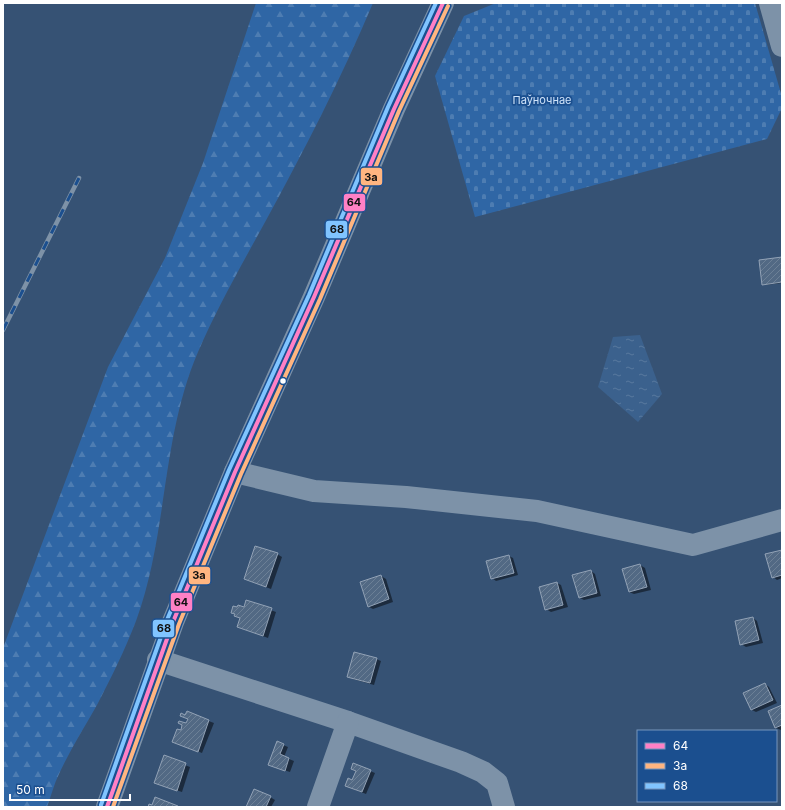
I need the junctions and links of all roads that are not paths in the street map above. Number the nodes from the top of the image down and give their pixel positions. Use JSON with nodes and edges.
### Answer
{"nodes":[{"id":1,"x":443,"y":3,"type":"edge"},
{"id":2,"x":770,"y":3,"type":"edge"},
{"id":3,"x":782,"y":46,"type":"edge"},
{"id":4,"x":235,"y":472,"type":"junction"},
{"id":5,"x":782,"y":520,"type":"edge"},
{"id":6,"x":158,"y":660,"type":"junction"},
{"id":7,"x":348,"y":722,"type":"junction"},
{"id":8,"x":107,"y":807,"type":"edge"},
{"id":9,"x":318,"y":807,"type":"edge"},
{"id":10,"x":504,"y":807,"type":"edge"}],
"edges":[{"from":1,"to":4,"type":"street"},
{"from":2,"to":3,"type":"street"},
{"from":4,"to":5,"type":"street"},
{"from":4,"to":6,"type":"street"},
{"from":6,"to":7,"type":"street"},
{"from":6,"to":8,"type":"street"},
{"from":7,"to":9,"type":"street"},
{"from":7,"to":10,"type":"street"}]}
